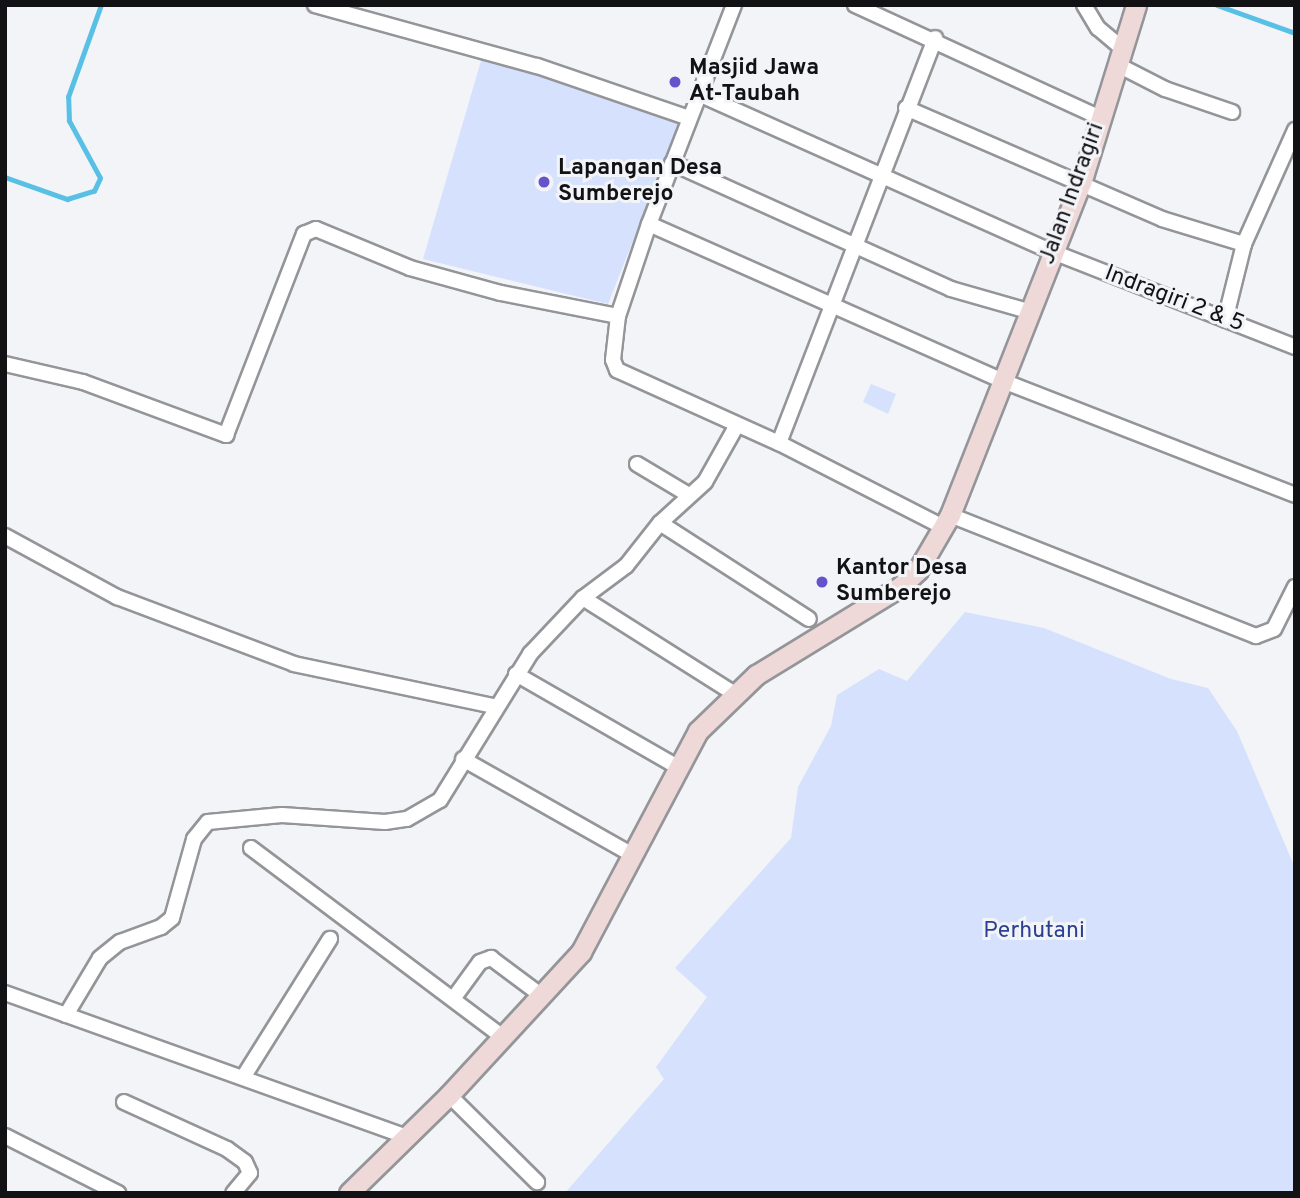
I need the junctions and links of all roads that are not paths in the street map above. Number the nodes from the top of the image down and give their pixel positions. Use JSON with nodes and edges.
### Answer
{"nodes":[{"id":1,"x":315,"y":5,"type":"edge"},
{"id":2,"x":734,"y":5,"type":"edge"},
{"id":3,"x":855,"y":5,"type":"edge"},
{"id":4,"x":1084,"y":5,"type":"edge"},
{"id":5,"x":1136,"y":5,"type":"edge"},
{"id":6,"x":935,"y":38,"type":"junction"},
{"id":7,"x":1122,"y":58,"type":"junction"},
{"id":8,"x":699,"y":94,"type":"junction"},
{"id":9,"x":906,"y":108,"type":"junction"},
{"id":10,"x":1232,"y":112,"type":"dead end"},
{"id":11,"x":689,"y":118,"type":"junction"},
{"id":12,"x":1101,"y":118,"type":"junction"},
{"id":13,"x":1295,"y":130,"type":"edge"},
{"id":14,"x":672,"y":163,"type":"junction"},
{"id":15,"x":881,"y":172,"type":"junction"},
{"id":16,"x":1081,"y":183,"type":"junction"},
{"id":17,"x":649,"y":224,"type":"junction"},
{"id":18,"x":1244,"y":244,"type":"junction"},
{"id":19,"x":855,"y":246,"type":"junction"},
{"id":20,"x":1053,"y":252,"type":"junction"},
{"id":21,"x":835,"y":303,"type":"junction"},
{"id":22,"x":1028,"y":311,"type":"junction"},
{"id":23,"x":618,"y":316,"type":"junction"},
{"id":24,"x":1225,"y":320,"type":"junction"},
{"id":25,"x":1295,"y":347,"type":"edge"},
{"id":26,"x":5,"y":364,"type":"edge"},
{"id":27,"x":1003,"y":381,"type":"junction"},
{"id":28,"x":737,"y":425,"type":"junction"},
{"id":29,"x":779,"y":443,"type":"junction"},
{"id":30,"x":637,"y":464,"type":"dead end"},
{"id":31,"x":687,"y":495,"type":"junction"},
{"id":32,"x":1295,"y":495,"type":"edge"},
{"id":33,"x":947,"y":521,"type":"junction"},
{"id":34,"x":660,"y":523,"type":"junction"},
{"id":35,"x":5,"y":536,"type":"edge"},
{"id":36,"x":1295,"y":587,"type":"edge"},
{"id":37,"x":583,"y":598,"type":"junction"},
{"id":38,"x":809,"y":619,"type":"dead end"},
{"id":39,"x":516,"y":674,"type":"junction"},
{"id":40,"x":733,"y":693,"type":"junction"},
{"id":41,"x":494,"y":706,"type":"junction"},
{"id":42,"x":463,"y":759,"type":"junction"},
{"id":43,"x":676,"y":766,"type":"junction"},
{"id":44,"x":251,"y":848,"type":"dead end"},
{"id":45,"x":631,"y":854,"type":"junction"},
{"id":46,"x":330,"y":939,"type":"dead end"},
{"id":47,"x":5,"y":993,"type":"edge"},
{"id":48,"x":542,"y":996,"type":"junction"},
{"id":49,"x":453,"y":999,"type":"junction"},
{"id":50,"x":66,"y":1015,"type":"junction"},
{"id":51,"x":503,"y":1037,"type":"junction"},
{"id":52,"x":244,"y":1076,"type":"junction"},
{"id":53,"x":449,"y":1095,"type":"junction"},
{"id":54,"x":124,"y":1102,"type":"dead end"},
{"id":55,"x":5,"y":1136,"type":"edge"},
{"id":56,"x":408,"y":1137,"type":"junction"},
{"id":57,"x":537,"y":1182,"type":"dead end"},
{"id":58,"x":118,"y":1193,"type":"edge"},
{"id":59,"x":233,"y":1193,"type":"edge"},
{"id":60,"x":349,"y":1193,"type":"edge"}],
"edges":[{"from":1,"to":11,"type":"street"},
{"from":2,"to":8,"type":"street"},
{"from":3,"to":6,"type":"street"},
{"from":4,"to":7,"type":"street"},
{"from":5,"to":7,"type":"street","name":"Jalan Indragiri"},
{"from":6,"to":9,"type":"street"},
{"from":6,"to":12,"type":"street"},
{"from":7,"to":10,"type":"street"},
{"from":7,"to":12,"type":"street","name":"Jalan Indragiri"},
{"from":8,"to":11,"type":"street"},
{"from":8,"to":15,"type":"street","name":"Indragiri 2 & 5"},
{"from":9,"to":15,"type":"street"},
{"from":9,"to":16,"type":"street"},
{"from":11,"to":14,"type":"street"},
{"from":12,"to":16,"type":"street","name":"Jalan Indragiri"},
{"from":13,"to":18,"type":"street"},
{"from":14,"to":17,"type":"street"},
{"from":14,"to":19,"type":"street"},
{"from":15,"to":19,"type":"street"},
{"from":15,"to":20,"type":"street","name":"Indragiri 2 & 5"},
{"from":16,"to":18,"type":"street"},
{"from":16,"to":20,"type":"street","name":"Jalan Indragiri"},
{"from":17,"to":21,"type":"street"},
{"from":17,"to":23,"type":"street"},
{"from":18,"to":24,"type":"street"},
{"from":19,"to":21,"type":"street"},
{"from":19,"to":22,"type":"street"},
{"from":20,"to":22,"type":"street","name":"Jalan Indragiri"},
{"from":20,"to":24,"type":"street","name":"Indragiri 2 & 5"},
{"from":21,"to":27,"type":"street"},
{"from":21,"to":29,"type":"street"},
{"from":22,"to":27,"type":"street","name":"Jalan Indragiri"},
{"from":23,"to":26,"type":"street"},
{"from":23,"to":28,"type":"street"},
{"from":24,"to":25,"type":"street","name":"Indragiri 2 & 5"},
{"from":27,"to":32,"type":"street"},
{"from":27,"to":33,"type":"street","name":"Jalan Indragiri"},
{"from":28,"to":29,"type":"street"},
{"from":28,"to":31,"type":"street"},
{"from":29,"to":33,"type":"street"},
{"from":30,"to":31,"type":"street"},
{"from":31,"to":34,"type":"street"},
{"from":33,"to":36,"type":"street"},
{"from":33,"to":40,"type":"street","name":"Jalan Indragiri"},
{"from":34,"to":37,"type":"street"},
{"from":34,"to":38,"type":"street"},
{"from":35,"to":41,"type":"street"},
{"from":37,"to":39,"type":"street"},
{"from":37,"to":40,"type":"street"},
{"from":39,"to":41,"type":"street"},
{"from":39,"to":43,"type":"street"},
{"from":40,"to":43,"type":"street","name":"Jalan Indragiri"},
{"from":41,"to":42,"type":"street"},
{"from":42,"to":45,"type":"street"},
{"from":42,"to":50,"type":"street"},
{"from":43,"to":45,"type":"street","name":"Jalan Indragiri"},
{"from":44,"to":49,"type":"street"},
{"from":45,"to":48,"type":"street","name":"Jalan Indragiri"},
{"from":46,"to":52,"type":"street"},
{"from":47,"to":50,"type":"street"},
{"from":48,"to":49,"type":"street"},
{"from":48,"to":51,"type":"street","name":"Jalan Indragiri"},
{"from":49,"to":51,"type":"street"},
{"from":50,"to":52,"type":"street"},
{"from":51,"to":53,"type":"street","name":"Jalan Indragiri"},
{"from":52,"to":56,"type":"street"},
{"from":53,"to":56,"type":"street","name":"Jalan Indragiri"},
{"from":53,"to":57,"type":"street"},
{"from":54,"to":59,"type":"street"},
{"from":55,"to":58,"type":"street"},
{"from":56,"to":60,"type":"street","name":"Jalan Indragiri"}]}
